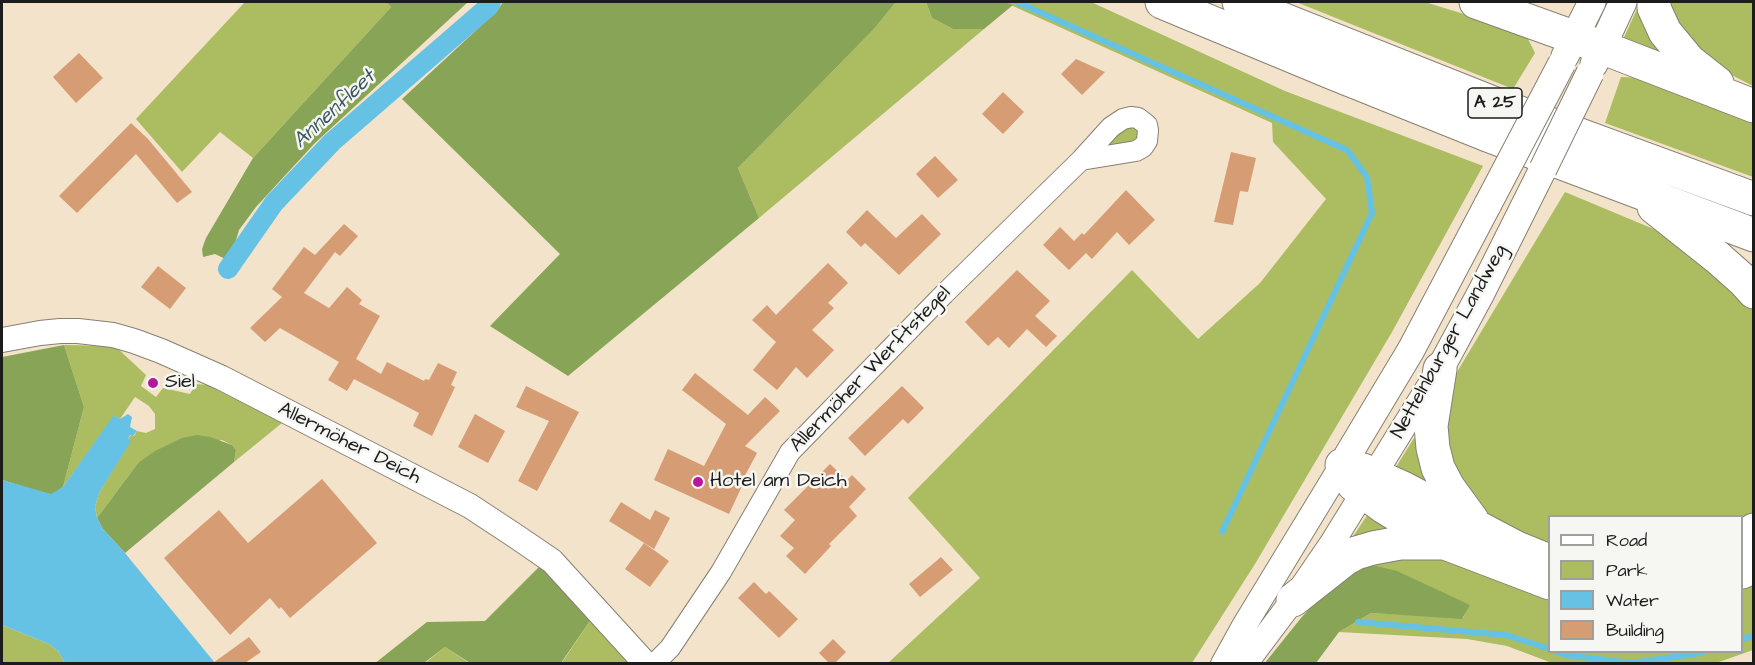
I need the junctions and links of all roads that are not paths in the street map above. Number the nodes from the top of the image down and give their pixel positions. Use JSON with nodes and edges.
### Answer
{"nodes":[{"id":1,"x":1162,"y":2,"type":"edge"},
{"id":2,"x":1239,"y":2,"type":"edge"},
{"id":3,"x":1536,"y":2,"type":"edge"},
{"id":4,"x":1592,"y":2,"type":"edge"},
{"id":5,"x":1623,"y":2,"type":"edge"},
{"id":6,"x":1654,"y":2,"type":"edge"},
{"id":7,"x":1482,"y":3,"type":"edge"},
{"id":8,"x":1582,"y":55,"type":"junction"},
{"id":9,"x":1744,"y":102,"type":"edge"},
{"id":10,"x":1081,"y":160,"type":"dead end"},
{"id":11,"x":1629,"y":188,"type":"junction"},
{"id":12,"x":1754,"y":199,"type":"edge"},
{"id":13,"x":1754,"y":235,"type":"edge"},
{"id":14,"x":1754,"y":292,"type":"edge"},
{"id":15,"x":2,"y":340,"type":"edge"},
{"id":16,"x":1440,"y":369,"type":"junction"},
{"id":17,"x":1342,"y":465,"type":"junction"},
{"id":18,"x":1369,"y":483,"type":"junction"},
{"id":19,"x":1479,"y":528,"type":"junction"},
{"id":20,"x":1445,"y":543,"type":"junction"},
{"id":21,"x":1548,"y":560,"type":"edge"},
{"id":22,"x":1548,"y":582,"type":"edge"},
{"id":23,"x":1293,"y":600,"type":"junction"},
{"id":24,"x":646,"y":663,"type":"edge"},
{"id":25,"x":654,"y":663,"type":"edge"},
{"id":26,"x":1224,"y":663,"type":"edge"},
{"id":27,"x":1245,"y":663,"type":"edge"}],
"edges":[{"from":1,"to":11,"type":"highway","number":"A 25"},
{"from":2,"to":12,"type":"highway","number":"A 25"},
{"from":3,"to":7,"type":"highway"},
{"from":4,"to":8,"type":"main road","name":"Nettelnburger Landweg"},
{"from":5,"to":8,"type":"main road","name":"Nettelnburger Landweg"},
{"from":6,"to":9,"type":"highway"},
{"from":7,"to":8,"type":"highway"},
{"from":8,"to":9,"type":"highway"},
{"from":8,"to":16,"type":"main road","name":"Nettelnburger Landweg","bridge":true},
{"from":8,"to":17,"type":"main road","name":"Nettelnburger Landweg","bridge":true},
{"from":10,"to":25,"type":"street","name":"Allermöher Werftstegel"},
{"from":11,"to":13,"type":"highway","number":"A 25"},
{"from":11,"to":14,"type":"highway"},
{"from":15,"to":24,"type":"street","name":"Allermöher Deich"},
{"from":16,"to":18,"type":"street","name":"Nettelnburger Landweg"},
{"from":16,"to":19,"type":"highway"},
{"from":17,"to":18,"type":"highway"},
{"from":17,"to":26,"type":"street","name":"Nettelnburger Landweg"},
{"from":18,"to":19,"type":"highway"},
{"from":18,"to":20,"type":"highway"},
{"from":18,"to":23,"type":"street","name":"Nettelnburger Landweg"},
{"from":19,"to":21,"type":"highway"},
{"from":20,"to":22,"type":"highway"},
{"from":20,"to":23,"type":"highway"},
{"from":23,"to":27,"type":"street","name":"Nettelnburger Landweg"}]}
